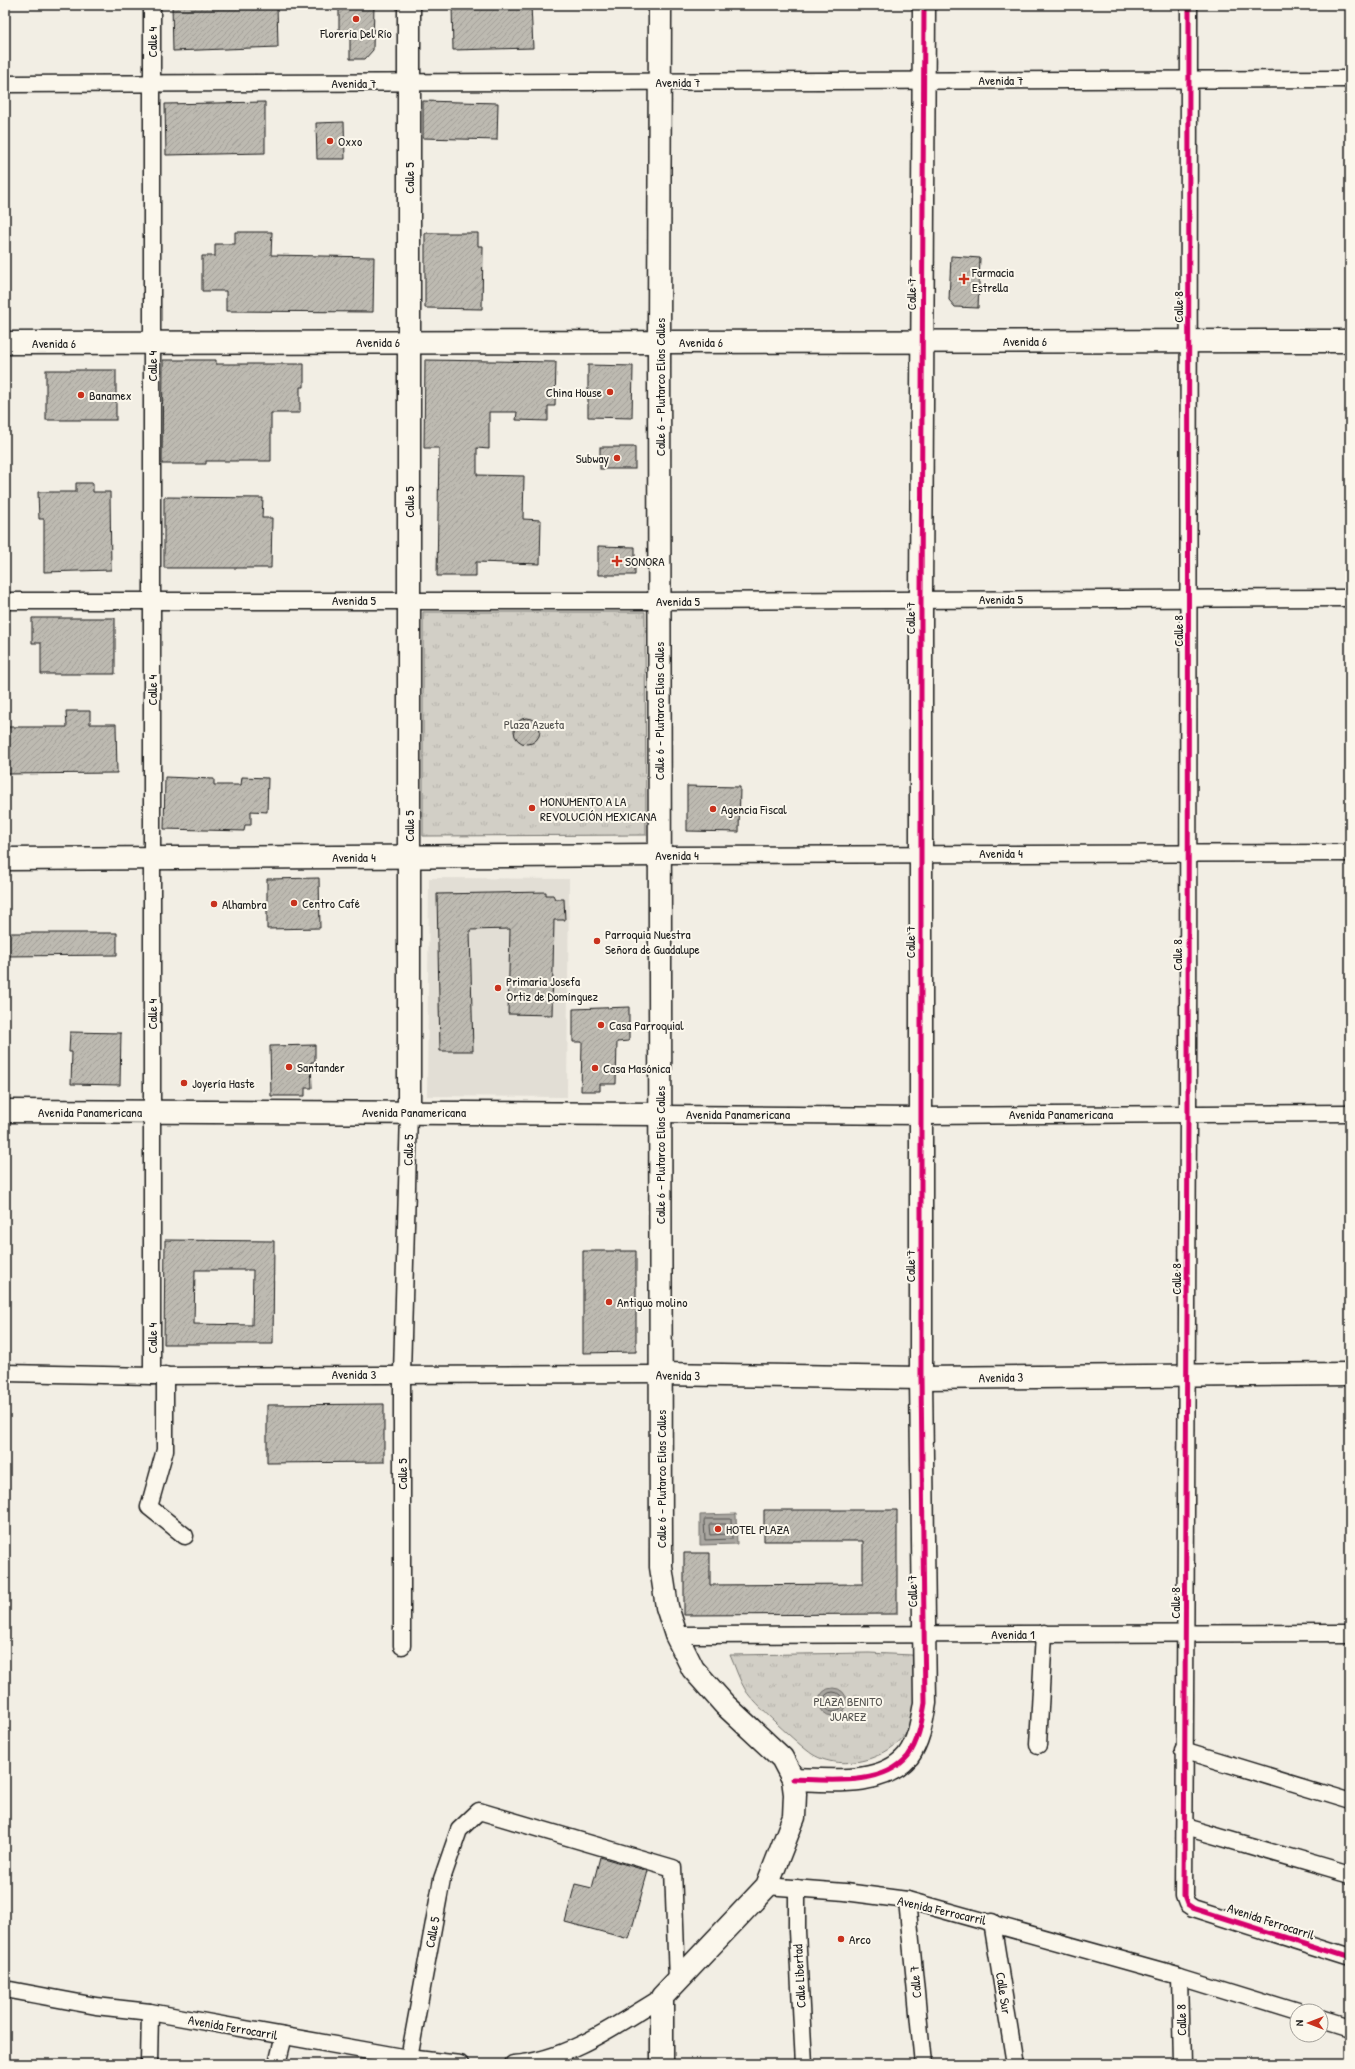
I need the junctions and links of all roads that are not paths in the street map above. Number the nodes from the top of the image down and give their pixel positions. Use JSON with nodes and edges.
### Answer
{"nodes":[{"id":1,"x":152,"y":5,"type":"edge"},
{"id":2,"x":409,"y":5,"type":"edge"},
{"id":3,"x":660,"y":5,"type":"edge"},
{"id":4,"x":924,"y":5,"type":"edge"},
{"id":5,"x":1189,"y":5,"type":"edge"},
{"id":6,"x":1350,"y":79,"type":"edge"},
{"id":7,"x":923,"y":80,"type":"junction"},
{"id":8,"x":1189,"y":80,"type":"junction"},
{"id":9,"x":660,"y":82,"type":"junction"},
{"id":10,"x":409,"y":83,"type":"junction"},
{"id":11,"x":5,"y":84,"type":"edge"},
{"id":12,"x":152,"y":84,"type":"junction"},
{"id":13,"x":922,"y":341,"type":"junction"},
{"id":14,"x":1189,"y":341,"type":"junction"},
{"id":15,"x":1350,"y":341,"type":"edge"},
{"id":16,"x":409,"y":342,"type":"junction"},
{"id":17,"x":660,"y":342,"type":"junction"},
{"id":18,"x":5,"y":343,"type":"edge"},
{"id":19,"x":152,"y":343,"type":"junction"},
{"id":20,"x":1188,"y":598,"type":"junction"},
{"id":21,"x":1350,"y":598,"type":"edge"},
{"id":22,"x":152,"y":600,"type":"junction"},
{"id":23,"x":409,"y":600,"type":"junction"},
{"id":24,"x":921,"y":600,"type":"junction"},
{"id":25,"x":5,"y":601,"type":"edge"},
{"id":26,"x":660,"y":601,"type":"junction"},
{"id":27,"x":921,"y":853,"type":"junction"},
{"id":28,"x":1350,"y":853,"type":"edge"},
{"id":29,"x":1188,"y":854,"type":"junction"},
{"id":30,"x":659,"y":855,"type":"junction"},
{"id":31,"x":409,"y":857,"type":"junction"},
{"id":32,"x":152,"y":858,"type":"junction"},
{"id":33,"x":5,"y":859,"type":"edge"},
{"id":34,"x":5,"y":1111,"type":"edge"},
{"id":35,"x":152,"y":1112,"type":"junction"},
{"id":36,"x":409,"y":1112,"type":"junction"},
{"id":37,"x":1188,"y":1113,"type":"junction"},
{"id":38,"x":1350,"y":1113,"type":"edge"},
{"id":39,"x":660,"y":1114,"type":"junction"},
{"id":40,"x":921,"y":1116,"type":"junction"},
{"id":41,"x":5,"y":1373,"type":"edge"},
{"id":42,"x":402,"y":1374,"type":"junction"},
{"id":43,"x":661,"y":1374,"type":"junction"},
{"id":44,"x":1350,"y":1374,"type":"edge"},
{"id":45,"x":1186,"y":1375,"type":"junction"},
{"id":46,"x":159,"y":1376,"type":"junction"},
{"id":47,"x":921,"y":1378,"type":"junction"},
{"id":48,"x":186,"y":1536,"type":"dead end"},
{"id":49,"x":1044,"y":1633,"type":"junction"},
{"id":50,"x":1185,"y":1633,"type":"junction"},
{"id":51,"x":1350,"y":1633,"type":"edge"},
{"id":52,"x":923,"y":1634,"type":"junction"},
{"id":53,"x":676,"y":1635,"type":"junction"},
{"id":54,"x":402,"y":1646,"type":"dead end"},
{"id":55,"x":1038,"y":1745,"type":"dead end"},
{"id":56,"x":1183,"y":1750,"type":"junction"},
{"id":57,"x":793,"y":1779,"type":"junction"},
{"id":58,"x":1350,"y":1801,"type":"edge"},
{"id":59,"x":1184,"y":1827,"type":"junction"},
{"id":60,"x":1350,"y":1875,"type":"edge"},
{"id":61,"x":767,"y":1886,"type":"junction"},
{"id":62,"x":797,"y":1888,"type":"junction"},
{"id":63,"x":907,"y":1900,"type":"junction"},
{"id":64,"x":1186,"y":1904,"type":"joint"},
{"id":65,"x":992,"y":1922,"type":"junction"},
{"id":66,"x":1350,"y":1958,"type":"edge"},
{"id":67,"x":1180,"y":1976,"type":"junction"},
{"id":68,"x":677,"y":1981,"type":"junction"},
{"id":69,"x":5,"y":1990,"type":"edge"},
{"id":70,"x":662,"y":1997,"type":"junction"},
{"id":71,"x":1289,"y":2010,"type":"edge"},
{"id":72,"x":150,"y":2012,"type":"junction"},
{"id":73,"x":1329,"y":2022,"type":"edge"},
{"id":74,"x":1350,"y":2029,"type":"edge"},
{"id":75,"x":284,"y":2036,"type":"junction"},
{"id":76,"x":408,"y":2061,"type":"edge"},
{"id":77,"x":149,"y":2064,"type":"edge"},
{"id":78,"x":276,"y":2064,"type":"edge"},
{"id":79,"x":460,"y":2064,"type":"edge"},
{"id":80,"x":512,"y":2064,"type":"edge"},
{"id":81,"x":662,"y":2064,"type":"edge"},
{"id":82,"x":804,"y":2064,"type":"edge"},
{"id":83,"x":923,"y":2064,"type":"edge"},
{"id":84,"x":1015,"y":2064,"type":"edge"},
{"id":85,"x":1182,"y":2064,"type":"edge"}],
"edges":[{"from":1,"to":12,"type":"street","name":"Calle 4"},
{"from":2,"to":10,"type":"main road","name":"Calle 5"},
{"from":3,"to":9,"type":"main road","name":"Calle 6 - Plutarco Elías Calles"},
{"from":4,"to":7,"type":"main road","name":"Calle 7"},
{"from":5,"to":8,"type":"street","name":"Calle 8"},
{"from":6,"to":8,"type":"street","name":"Avenida 7"},
{"from":7,"to":8,"type":"street","name":"Avenida 7"},
{"from":7,"to":9,"type":"street","name":"Avenida 7"},
{"from":7,"to":13,"type":"main road","name":"Calle 7"},
{"from":8,"to":14,"type":"street","name":"Calle 8"},
{"from":9,"to":10,"type":"street","name":"Avenida 7"},
{"from":9,"to":17,"type":"main road","name":"Calle 6 - Plutarco Elías Calles"},
{"from":10,"to":12,"type":"street","name":"Avenida 7"},
{"from":10,"to":16,"type":"main road","name":"Calle 5"},
{"from":11,"to":12,"type":"street","name":"Avenida 7"},
{"from":12,"to":19,"type":"street","name":"Calle 4"},
{"from":13,"to":14,"type":"main road","name":"Avenida 6"},
{"from":13,"to":17,"type":"main road","name":"Avenida 6"},
{"from":13,"to":24,"type":"main road","name":"Calle 7"},
{"from":14,"to":15,"type":"main road","name":"Avenida 6"},
{"from":14,"to":20,"type":"street","name":"Calle 8"},
{"from":16,"to":17,"type":"main road","name":"Avenida 6"},
{"from":16,"to":19,"type":"main road","name":"Avenida 6"},
{"from":16,"to":23,"type":"main road","name":"Calle 5"},
{"from":17,"to":26,"type":"main road","name":"Calle 6 - Plutarco Elías Calles"},
{"from":18,"to":19,"type":"main road","name":"Avenida 6"},
{"from":19,"to":22,"type":"street","name":"Calle 4"},
{"from":20,"to":21,"type":"street","name":"Avenida 5"},
{"from":20,"to":24,"type":"street","name":"Avenida 5"},
{"from":20,"to":29,"type":"street","name":"Calle 8"},
{"from":22,"to":23,"type":"street","name":"Avenida 5"},
{"from":22,"to":25,"type":"street","name":"Avenida 5"},
{"from":22,"to":32,"type":"street","name":"Calle 4"},
{"from":23,"to":26,"type":"street","name":"Avenida 5"},
{"from":23,"to":31,"type":"main road","name":"Calle 5"},
{"from":24,"to":26,"type":"street","name":"Avenida 5"},
{"from":24,"to":27,"type":"main road","name":"Calle 7"},
{"from":26,"to":30,"type":"main road","name":"Calle 6 - Plutarco Elías Calles"},
{"from":27,"to":29,"type":"street","name":"Avenida 4"},
{"from":27,"to":30,"type":"street","name":"Avenida 4"},
{"from":27,"to":40,"type":"main road","name":"Calle 7"},
{"from":28,"to":29,"type":"street","name":"Avenida 4"},
{"from":29,"to":37,"type":"street","name":"Calle 8"},
{"from":30,"to":31,"type":"main road","name":"Avenida 4"},
{"from":30,"to":39,"type":"main road","name":"Calle 6 - Plutarco Elías Calles"},
{"from":31,"to":32,"type":"main road","name":"Avenida 4"},
{"from":31,"to":36,"type":"main road","name":"Calle 5"},
{"from":32,"to":33,"type":"main road","name":"Avenida 4"},
{"from":32,"to":35,"type":"street","name":"Calle 4"},
{"from":34,"to":35,"type":"main road","name":"Avenida Panamericana"},
{"from":35,"to":36,"type":"main road","name":"Avenida Panamericana"},
{"from":35,"to":46,"type":"street","name":"Calle 4"},
{"from":36,"to":39,"type":"main road","name":"Avenida Panamericana"},
{"from":36,"to":42,"type":"street","name":"Calle 5"},
{"from":37,"to":38,"type":"street","name":"Avenida Panamericana"},
{"from":37,"to":40,"type":"street","name":"Avenida Panamericana"},
{"from":37,"to":45,"type":"street","name":"Calle 8"},
{"from":39,"to":40,"type":"street","name":"Avenida Panamericana"},
{"from":39,"to":43,"type":"main road","name":"Calle 6 - Plutarco Elías Calles"},
{"from":40,"to":47,"type":"main road","name":"Calle 7"},
{"from":41,"to":46,"type":"street","name":"Avenida 3"},
{"from":42,"to":43,"type":"street","name":"Avenida 3"},
{"from":42,"to":46,"type":"street","name":"Avenida 3"},
{"from":42,"to":54,"type":"street","name":"Calle 5"},
{"from":43,"to":47,"type":"main road","name":"Avenida 3"},
{"from":43,"to":53,"type":"main road","name":"Calle 6 - Plutarco Elías Calles"},
{"from":44,"to":45,"type":"main road","name":"Avenida 3"},
{"from":45,"to":47,"type":"main road","name":"Avenida 3"},
{"from":45,"to":50,"type":"street","name":"Calle 8"},
{"from":46,"to":48,"type":"street","name":"Calle 4"},
{"from":47,"to":52,"type":"main road","name":"Calle 7"},
{"from":49,"to":50,"type":"street","name":"Avenida 1"},
{"from":49,"to":52,"type":"street","name":"Avenida 1"},
{"from":49,"to":55,"type":"street"},
{"from":50,"to":51,"type":"street","name":"Avenida 1"},
{"from":50,"to":56,"type":"street","name":"Calle 8"},
{"from":52,"to":53,"type":"street","name":"Avenida 1"},
{"from":52,"to":57,"type":"main road","name":"Calle 7"},
{"from":53,"to":57,"type":"main road","name":"Calle 6 - Plutarco Elías Calles"},
{"from":56,"to":58,"type":"street"},
{"from":56,"to":59,"type":"street","name":"Calle 8"},
{"from":57,"to":61,"type":"main road"},
{"from":59,"to":60,"type":"street"},
{"from":59,"to":64,"type":"street","name":"Calle 8"},
{"from":61,"to":62,"type":"street","name":"Avenida Ferrocarril"},
{"from":61,"to":68,"type":"main road"},
{"from":62,"to":63,"type":"street","name":"Avenida Ferrocarril"},
{"from":62,"to":82,"type":"street","name":"Calle Libertad"},
{"from":63,"to":65,"type":"street","name":"Avenida Ferrocarril"},
{"from":63,"to":83,"type":"street","name":"Calle 7"},
{"from":64,"to":66,"type":"street","name":"Avenida Ferrocarril"},
{"from":65,"to":67,"type":"street","name":"Avenida Ferrocarril"},
{"from":65,"to":84,"type":"street","name":"Calle Sur"},
{"from":67,"to":71,"type":"street","name":"Avenida Ferrocarril"},
{"from":67,"to":85,"type":"street","name":"Calle 8"},
{"from":68,"to":70,"type":"main road"},
{"from":68,"to":76,"type":"street","name":"Calle 5"},
{"from":69,"to":72,"type":"street","name":"Avenida Ferrocarril"},
{"from":70,"to":80,"type":"street"},
{"from":70,"to":81,"type":"main road"},
{"from":72,"to":75,"type":"street","name":"Avenida Ferrocarril"},
{"from":72,"to":77,"type":"street"},
{"from":73,"to":74,"type":"street"},
{"from":75,"to":76,"type":"street","name":"Avenida Ferrocarril"},
{"from":75,"to":78,"type":"street"},
{"from":76,"to":79,"type":"street","name":"Avenida Ferrocarril"}]}
